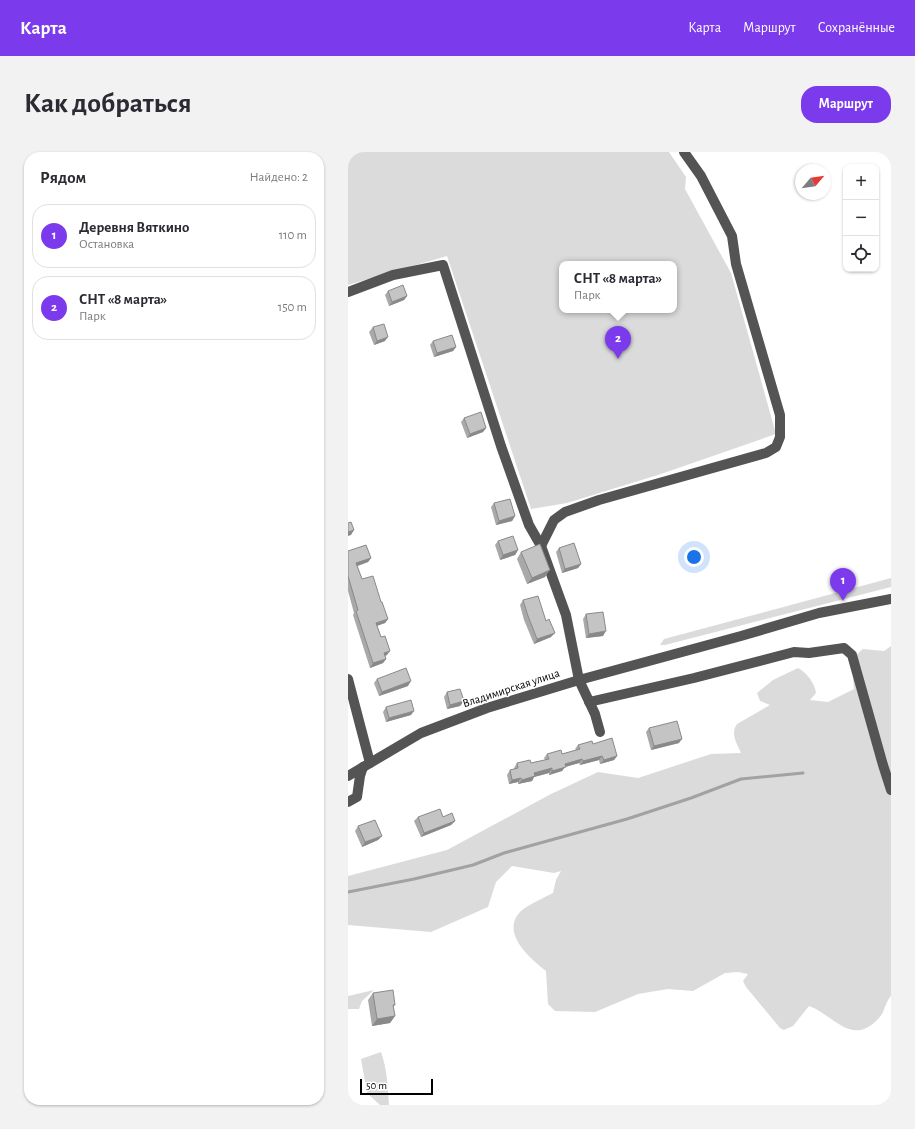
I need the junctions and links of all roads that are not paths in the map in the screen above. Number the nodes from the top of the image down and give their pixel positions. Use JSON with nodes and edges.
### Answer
{"nodes":[{"id":1,"x":684,"y":152,"type":"edge"},
{"id":2,"x":348,"y":292,"type":"edge"},
{"id":3,"x":541,"y":546,"type":"junction"},
{"id":4,"x":891,"y":599,"type":"edge"},
{"id":5,"x":348,"y":679,"type":"edge"},
{"id":6,"x":579,"y":680,"type":"junction"},
{"id":7,"x":589,"y":702,"type":"junction"},
{"id":8,"x":600,"y":732,"type":"dead end"},
{"id":9,"x":367,"y":765,"type":"junction"},
{"id":10,"x":348,"y":776,"type":"edge"},
{"id":11,"x":891,"y":790,"type":"edge"},
{"id":12,"x":348,"y":802,"type":"edge"}],
"edges":[{"from":1,"to":3,"type":"street"},
{"from":2,"to":3,"type":"street"},
{"from":3,"to":6,"type":"street"},
{"from":4,"to":6,"type":"street","name":"Владимирская улица"},
{"from":5,"to":9,"type":"street"},
{"from":6,"to":7,"type":"street"},
{"from":6,"to":9,"type":"street","name":"Владимирская улица"},
{"from":7,"to":8,"type":"street"},
{"from":7,"to":11,"type":"street"},
{"from":9,"to":10,"type":"street","name":"Владимирская улица"},
{"from":9,"to":12,"type":"street"}]}
